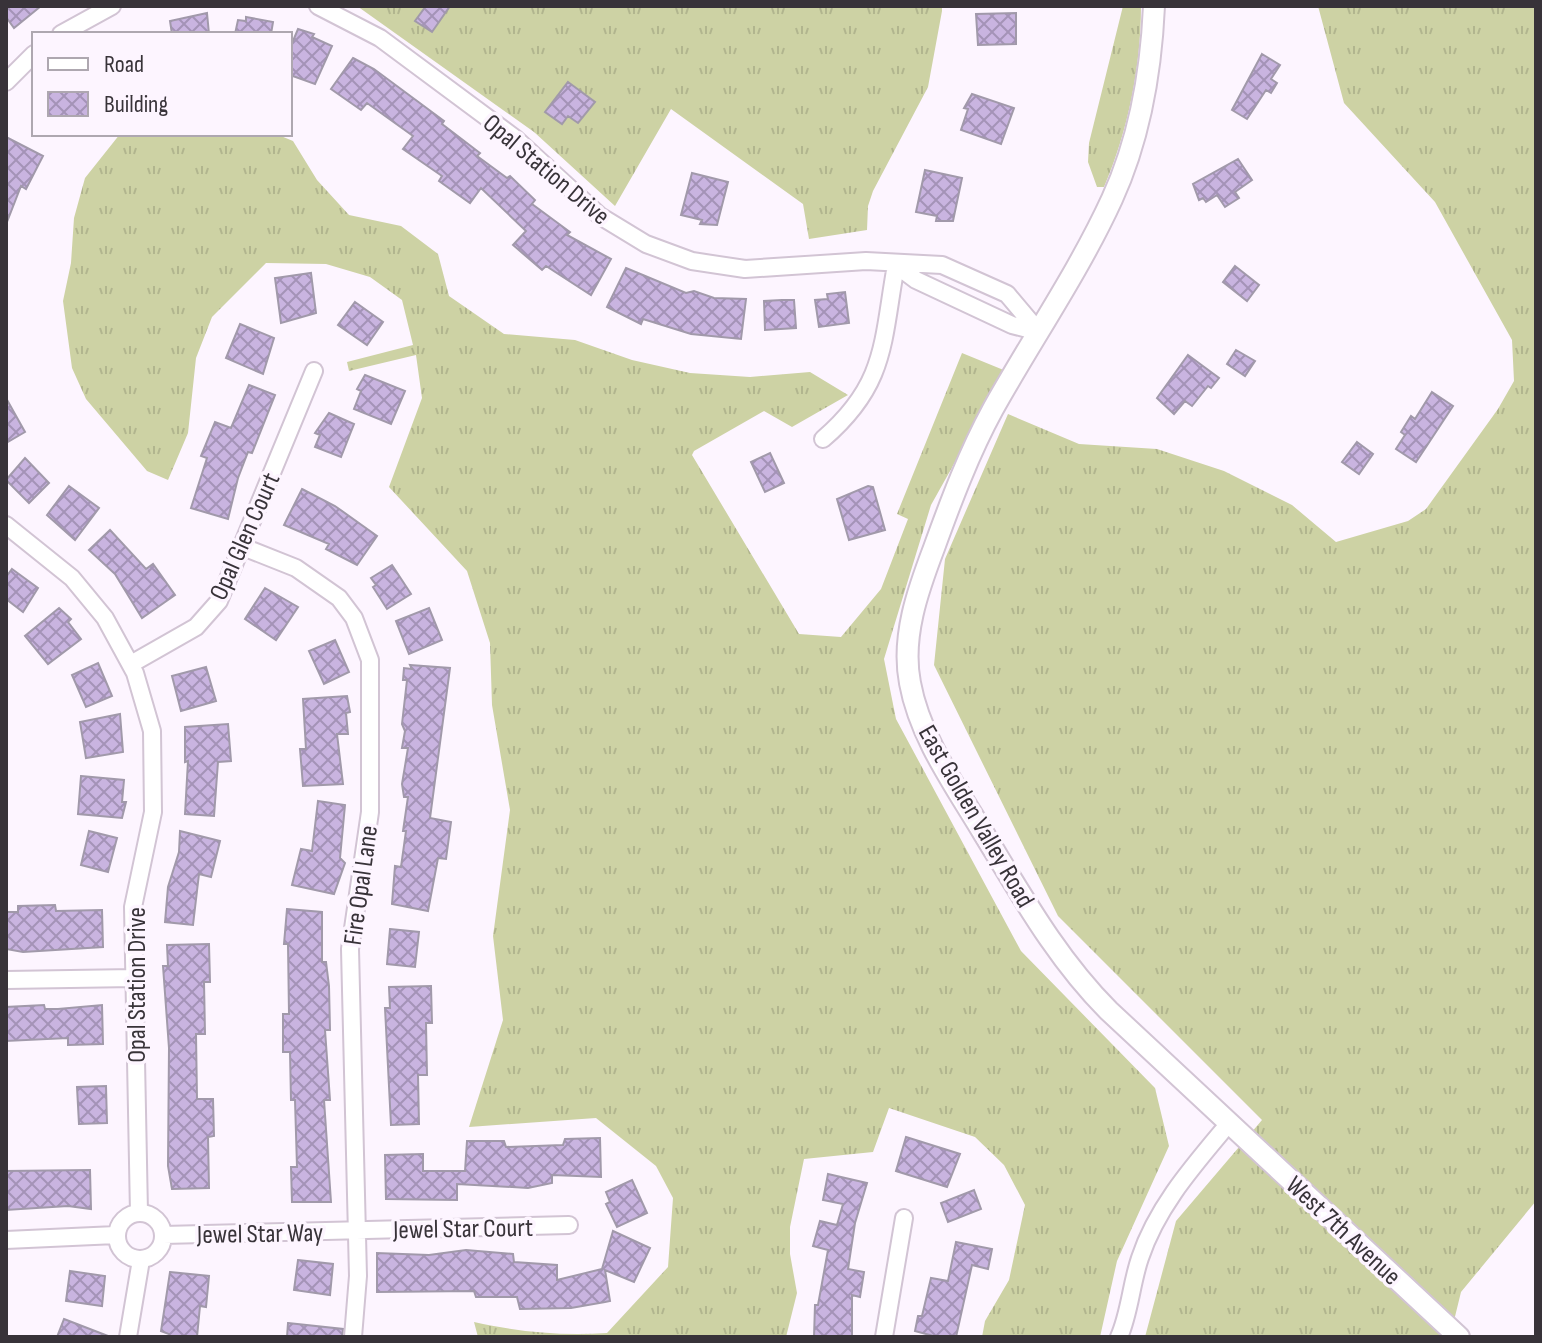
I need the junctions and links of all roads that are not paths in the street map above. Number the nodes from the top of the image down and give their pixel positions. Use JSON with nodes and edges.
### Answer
{"nodes":[{"id":1,"x":112,"y":6,"type":"edge"},
{"id":2,"x":318,"y":6,"type":"edge"},
{"id":3,"x":1154,"y":6,"type":"edge"},
{"id":4,"x":65,"y":32,"type":"edge"},
{"id":5,"x":32,"y":56,"type":"edge"},
{"id":6,"x":6,"y":82,"type":"edge"},
{"id":7,"x":896,"y":265,"type":"junction"},
{"id":8,"x":1039,"y":332,"type":"junction"},
{"id":9,"x":314,"y":371,"type":"dead end"},
{"id":10,"x":823,"y":439,"type":"dead end"},
{"id":11,"x":6,"y":525,"type":"edge"},
{"id":12,"x":243,"y":547,"type":"junction"},
{"id":13,"x":131,"y":664,"type":"junction"},
{"id":14,"x":134,"y":978,"type":"junction"},
{"id":15,"x":6,"y":980,"type":"edge"},
{"id":16,"x":1230,"y":1122,"type":"junction"},
{"id":17,"x":139,"y":1213,"type":"junction"},
{"id":18,"x":904,"y":1218,"type":"dead end"},
{"id":19,"x":569,"y":1225,"type":"dead end"},
{"id":20,"x":357,"y":1230,"type":"junction"},
{"id":21,"x":116,"y":1235,"type":"junction"},
{"id":22,"x":163,"y":1235,"type":"junction"},
{"id":23,"x":6,"y":1240,"type":"edge"},
{"id":24,"x":141,"y":1260,"type":"junction"},
{"id":25,"x":128,"y":1337,"type":"edge"},
{"id":26,"x":353,"y":1337,"type":"edge"},
{"id":27,"x":884,"y":1337,"type":"edge"},
{"id":28,"x":1119,"y":1337,"type":"edge"},
{"id":29,"x":1459,"y":1337,"type":"edge"}],
"edges":[{"from":1,"to":4,"type":"street"},
{"from":2,"to":7,"type":"street","name":"Opal Station Drive"},
{"from":3,"to":8,"type":"main road","name":"East Golden Valley Road"},
{"from":5,"to":6,"type":"street"},
{"from":7,"to":8,"type":"street","name":"Opal Station Drive"},
{"from":7,"to":8,"type":"street","name":"Opal Station Drive"},
{"from":7,"to":10,"type":"street"},
{"from":8,"to":16,"type":"main road","name":"East Golden Valley Road"},
{"from":9,"to":12,"type":"street","name":"Opal Glen Court"},
{"from":11,"to":13,"type":"street","name":"Opal Station Drive"},
{"from":12,"to":13,"type":"street","name":"Opal Glen Court"},
{"from":12,"to":20,"type":"street","name":"Fire Opal Lane"},
{"from":13,"to":14,"type":"street","name":"Opal Station Drive"},
{"from":14,"to":15,"type":"street"},
{"from":14,"to":17,"type":"street","name":"Opal Station Drive"},
{"from":16,"to":28,"type":"street"},
{"from":16,"to":29,"type":"main road","name":"West 7th Avenue"},
{"from":17,"to":21,"type":"street"},
{"from":17,"to":22,"type":"street"},
{"from":18,"to":27,"type":"street"},
{"from":19,"to":20,"type":"street","name":"Jewel Star Court"},
{"from":20,"to":22,"type":"street","name":"Jewel Star Way"},
{"from":20,"to":26,"type":"street","name":"Fire Opal Lane"},
{"from":21,"to":23,"type":"street"},
{"from":21,"to":24,"type":"street"},
{"from":22,"to":24,"type":"street"},
{"from":24,"to":25,"type":"street"}]}
